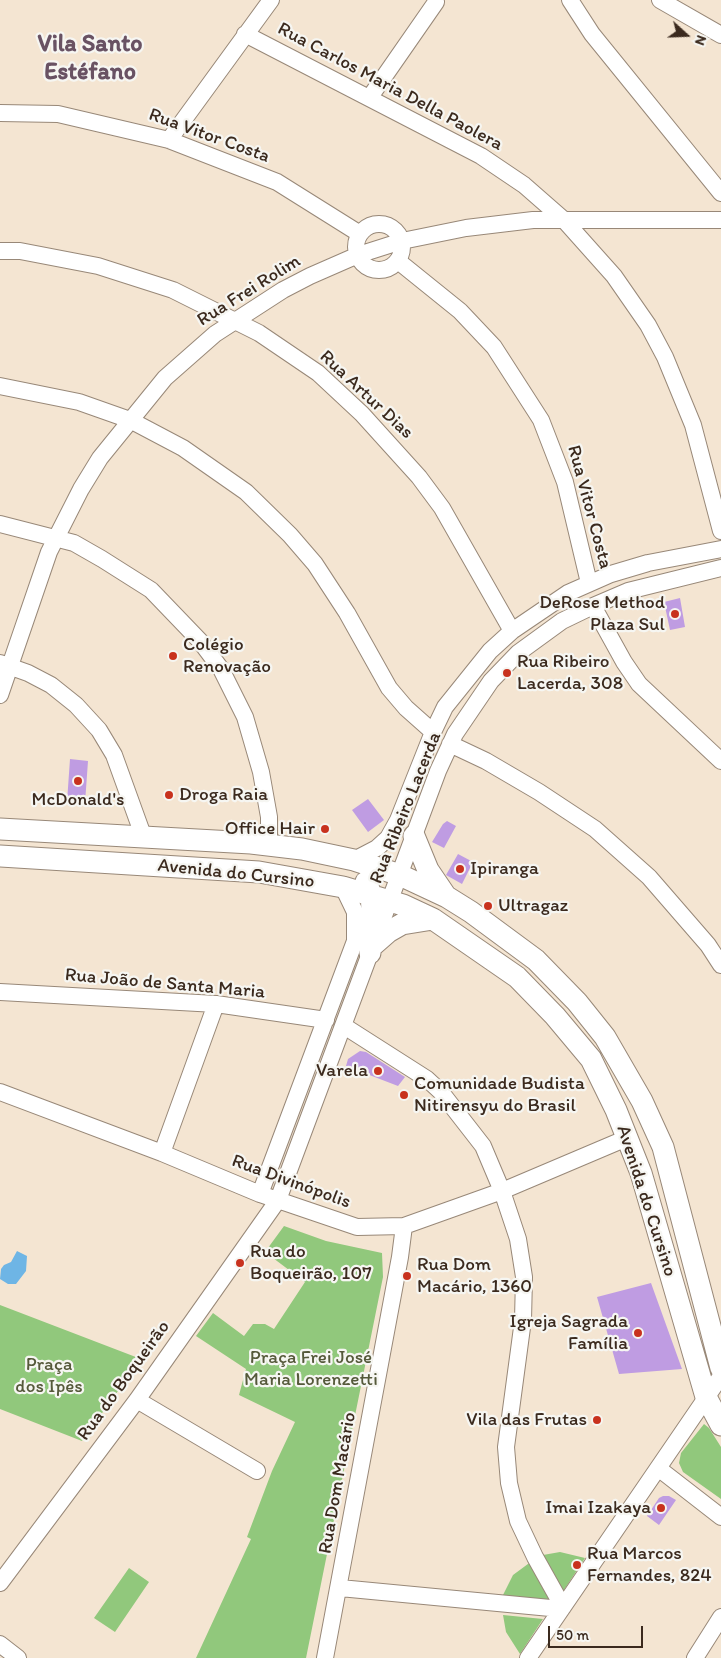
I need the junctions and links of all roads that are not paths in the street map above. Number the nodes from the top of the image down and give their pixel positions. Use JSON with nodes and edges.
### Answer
{"nodes":[{"id":1,"x":270,"y":0,"type":"edge"},
{"id":2,"x":570,"y":0,"type":"edge"},
{"id":3,"x":660,"y":0,"type":"edge"},
{"id":4,"x":436,"y":2,"type":"dead end"},
{"id":5,"x":246,"y":34,"type":"junction"},
{"id":6,"x":721,"y":35,"type":"edge"},
{"id":7,"x":370,"y":97,"type":"junction"},
{"id":8,"x":0,"y":113,"type":"edge"},
{"id":9,"x":169,"y":140,"type":"junction"},
{"id":10,"x":721,"y":193,"type":"edge"},
{"id":11,"x":564,"y":220,"type":"junction"},
{"id":12,"x":721,"y":220,"type":"edge"},
{"id":13,"x":360,"y":234,"type":"junction"},
{"id":14,"x":402,"y":241,"type":"junction"},
{"id":15,"x":0,"y":251,"type":"edge"},
{"id":16,"x":358,"y":255,"type":"junction"},
{"id":17,"x":398,"y":261,"type":"junction"},
{"id":18,"x":235,"y":321,"type":"junction"},
{"id":19,"x":0,"y":386,"type":"edge"},
{"id":20,"x":130,"y":420,"type":"junction"},
{"id":21,"x":0,"y":524,"type":"edge"},
{"id":22,"x":721,"y":531,"type":"edge"},
{"id":23,"x":56,"y":538,"type":"junction"},
{"id":24,"x":721,"y":549,"type":"edge"},
{"id":25,"x":721,"y":568,"type":"edge"},
{"id":26,"x":589,"y":583,"type":"junction"},
{"id":27,"x":593,"y":606,"type":"junction"},
{"id":28,"x":512,"y":630,"type":"junction"},
{"id":29,"x":5,"y":664,"type":"edge"},
{"id":30,"x":0,"y":695,"type":"edge"},
{"id":31,"x":433,"y":732,"type":"junction"},
{"id":32,"x":450,"y":744,"type":"junction"},
{"id":33,"x":721,"y":761,"type":"edge"},
{"id":34,"x":0,"y":828,"type":"edge"},
{"id":35,"x":414,"y":836,"type":"junction"},
{"id":36,"x":144,"y":838,"type":"junction"},
{"id":37,"x":269,"y":846,"type":"junction"},
{"id":38,"x":0,"y":856,"type":"edge"},
{"id":39,"x":354,"y":860,"type":"junction"},
{"id":40,"x":400,"y":875,"type":"junction"},
{"id":41,"x":343,"y":887,"type":"junction"},
{"id":42,"x":447,"y":897,"type":"junction"},
{"id":43,"x":380,"y":898,"type":"junction"},
{"id":44,"x":433,"y":919,"type":"junction"},
{"id":45,"x":371,"y":949,"type":"junction"},
{"id":46,"x":721,"y":965,"type":"edge"},
{"id":47,"x":0,"y":992,"type":"edge"},
{"id":48,"x":216,"y":1004,"type":"junction"},
{"id":49,"x":326,"y":1020,"type":"junction"},
{"id":50,"x":344,"y":1026,"type":"junction"},
{"id":51,"x":0,"y":1092,"type":"edge"},
{"id":52,"x":627,"y":1138,"type":"junction"},
{"id":53,"x":162,"y":1153,"type":"junction"},
{"id":54,"x":502,"y":1191,"type":"junction"},
{"id":55,"x":260,"y":1194,"type":"junction"},
{"id":56,"x":278,"y":1200,"type":"junction"},
{"id":57,"x":404,"y":1226,"type":"junction"},
{"id":58,"x":714,"y":1322,"type":"edge"},
{"id":59,"x":721,"y":1368,"type":"edge"},
{"id":60,"x":721,"y":1376,"type":"edge"},
{"id":61,"x":706,"y":1397,"type":"junction"},
{"id":62,"x":137,"y":1400,"type":"junction"},
{"id":63,"x":721,"y":1425,"type":"edge"},
{"id":64,"x":658,"y":1468,"type":"junction"},
{"id":65,"x":257,"y":1471,"type":"dead end"},
{"id":66,"x":721,"y":1517,"type":"edge"},
{"id":67,"x":0,"y":1583,"type":"edge"},
{"id":68,"x":340,"y":1588,"type":"junction"},
{"id":69,"x":562,"y":1608,"type":"junction"},
{"id":70,"x":721,"y":1617,"type":"edge"},
{"id":71,"x":0,"y":1644,"type":"edge"},
{"id":72,"x":18,"y":1658,"type":"edge"},
{"id":73,"x":325,"y":1658,"type":"edge"},
{"id":74,"x":528,"y":1658,"type":"edge"},
{"id":75,"x":695,"y":1658,"type":"edge"}],
"edges":[{"from":1,"to":5,"type":"street"},
{"from":2,"to":10,"type":"street"},
{"from":3,"to":6,"type":"street"},
{"from":4,"to":7,"type":"street"},
{"from":5,"to":7,"type":"street","name":"Rua Carlos Maria Della Paolera"},
{"from":5,"to":9,"type":"street"},
{"from":7,"to":11,"type":"street","name":"Rua Carlos Maria Della Paolera"},
{"from":8,"to":9,"type":"street","name":"Rua Vitor Costa"},
{"from":9,"to":13,"type":"street","name":"Rua Vitor Costa"},
{"from":11,"to":12,"type":"street","name":"Rua Frei Rolim"},
{"from":11,"to":14,"type":"street","name":"Rua Frei Rolim"},
{"from":11,"to":22,"type":"street","name":"Rua Carlos Maria Della Paolera"},
{"from":13,"to":14,"type":"street"},
{"from":13,"to":16,"type":"street"},
{"from":14,"to":16,"type":"street","name":"Rua Frei Rolim"},
{"from":14,"to":17,"type":"street"},
{"from":15,"to":18,"type":"street","name":"Rua Artur Dias"},
{"from":16,"to":17,"type":"street"},
{"from":16,"to":18,"type":"street","name":"Rua Frei Rolim"},
{"from":17,"to":26,"type":"street","name":"Rua Vitor Costa"},
{"from":18,"to":20,"type":"street","name":"Rua Frei Rolim"},
{"from":18,"to":28,"type":"street","name":"Rua Artur Dias"},
{"from":19,"to":20,"type":"street"},
{"from":20,"to":23,"type":"street","name":"Rua Frei Rolim"},
{"from":20,"to":31,"type":"street"},
{"from":21,"to":23,"type":"street"},
{"from":23,"to":29,"type":"street","name":"Rua Frei Rolim"},
{"from":23,"to":37,"type":"street"},
{"from":24,"to":26,"type":"street","name":"Rua Ribeiro Lacerda"},
{"from":25,"to":27,"type":"street","name":"Rua Ribeiro Lacerda"},
{"from":26,"to":28,"type":"street","name":"Rua Ribeiro Lacerda"},
{"from":27,"to":32,"type":"street","name":"Rua Ribeiro Lacerda"},
{"from":27,"to":33,"type":"street"},
{"from":28,"to":31,"type":"street","name":"Rua Ribeiro Lacerda"},
{"from":29,"to":30,"type":"street","name":"Rua Frei Rolim"},
{"from":29,"to":36,"type":"street"},
{"from":31,"to":39,"type":"street","name":"Rua Ribeiro Lacerda"},
{"from":32,"to":35,"type":"street","name":"Rua Ribeiro Lacerda"},
{"from":32,"to":46,"type":"street"},
{"from":34,"to":36,"type":"main road","name":"Avenida do Cursino"},
{"from":35,"to":40,"type":"street","name":"Rua Ribeiro Lacerda"},
{"from":35,"to":42,"type":"main road"},
{"from":36,"to":37,"type":"main road","name":"Avenida do Cursino"},
{"from":37,"to":39,"type":"main road","name":"Avenida do Cursino"},
{"from":38,"to":41,"type":"main road","name":"Avenida do Cursino"},
{"from":39,"to":40,"type":"main road","name":"Avenida do Cursino"},
{"from":39,"to":43,"type":"main road"},
{"from":40,"to":42,"type":"main road","name":"Avenida do Cursino"},
{"from":40,"to":43,"type":"street","name":"Rua Ribeiro Lacerda"},
{"from":41,"to":43,"type":"main road","name":"Avenida do Cursino"},
{"from":41,"to":49,"type":"street","name":"Rua Ribeiro Lacerda"},
{"from":42,"to":58,"type":"main road","name":"Avenida do Cursino"},
{"from":43,"to":44,"type":"main road","name":"Avenida do Cursino"},
{"from":43,"to":45,"type":"main road"},
{"from":44,"to":45,"type":"main road"},
{"from":44,"to":52,"type":"main road","name":"Avenida do Cursino"},
{"from":45,"to":50,"type":"street"},
{"from":47,"to":48,"type":"street","name":"Rua João de Santa Maria"},
{"from":48,"to":49,"type":"street","name":"Rua João de Santa Maria"},
{"from":48,"to":53,"type":"street"},
{"from":49,"to":55,"type":"street","name":"Rua Ribeiro Lacerda"},
{"from":50,"to":54,"type":"street"},
{"from":50,"to":56,"type":"street"},
{"from":51,"to":53,"type":"street","name":"Rua Divinópolis"},
{"from":52,"to":54,"type":"street","name":"Rua Divinópolis"},
{"from":52,"to":61,"type":"main road","name":"Avenida do Cursino"},
{"from":53,"to":55,"type":"street","name":"Rua Divinópolis"},
{"from":54,"to":57,"type":"street","name":"Rua Divinópolis"},
{"from":54,"to":69,"type":"street"},
{"from":55,"to":56,"type":"street","name":"Rua Divinópolis"},
{"from":56,"to":57,"type":"street","name":"Rua Divinópolis"},
{"from":56,"to":62,"type":"street","name":"Rua do Boqueirão"},
{"from":57,"to":68,"type":"street","name":"Rua Dom Macário"},
{"from":58,"to":59,"type":"main road","name":"Avenida do Cursino"},
{"from":60,"to":61,"type":"street"},
{"from":61,"to":63,"type":"main road","name":"Avenida do Cursino"},
{"from":61,"to":64,"type":"street"},
{"from":62,"to":65,"type":"street"},
{"from":62,"to":67,"type":"street","name":"Rua do Boqueirão"},
{"from":64,"to":66,"type":"street"},
{"from":64,"to":69,"type":"street"},
{"from":68,"to":69,"type":"street"},
{"from":68,"to":73,"type":"street","name":"Rua Dom Macário"},
{"from":69,"to":74,"type":"street"},
{"from":70,"to":75,"type":"street"},
{"from":71,"to":72,"type":"street"}]}
